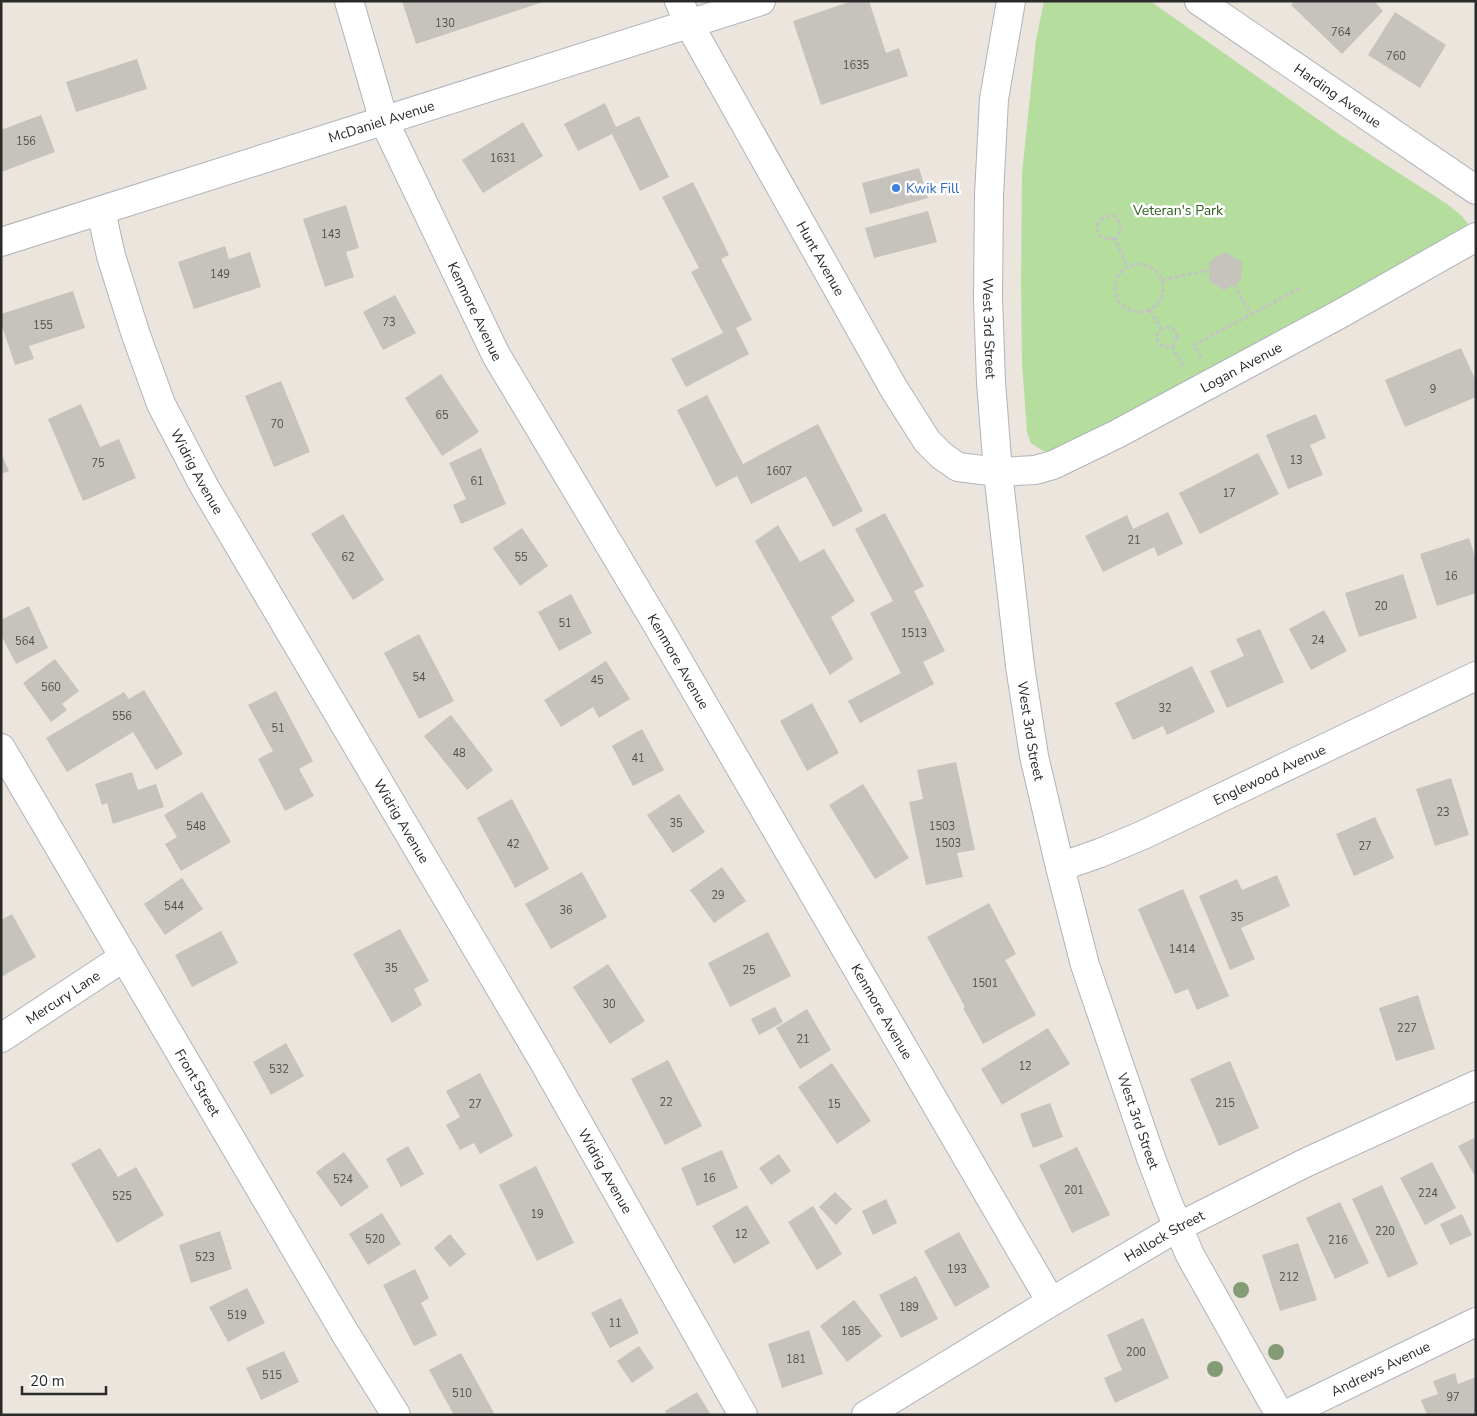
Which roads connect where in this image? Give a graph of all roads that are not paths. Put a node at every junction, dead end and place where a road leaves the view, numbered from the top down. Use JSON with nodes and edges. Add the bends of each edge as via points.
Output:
{"nodes":[{"id":1,"x":349,"y":1,"type":"edge"},
{"id":2,"x":760,"y":1,"type":"edge"},
{"id":3,"x":1011,"y":1,"type":"edge"},
{"id":4,"x":1199,"y":1,"type":"edge"},
{"id":5,"x":684,"y":13,"type":"edge"},
{"id":6,"x":384,"y":121,"type":"junction"},
{"id":7,"x":1476,"y":190,"type":"edge"},
{"id":8,"x":102,"y":211,"type":"junction"},
{"id":9,"x":1476,"y":237,"type":"edge"},
{"id":10,"x":1,"y":242,"type":"edge"},
{"id":11,"x":998,"y":472,"type":"junction"},
{"id":12,"x":1476,"y":676,"type":"edge"},
{"id":13,"x":1,"y":748,"type":"edge"},
{"id":14,"x":1060,"y":867,"type":"junction"},
{"id":15,"x":124,"y":957,"type":"junction"},
{"id":16,"x":1,"y":1038,"type":"edge"},
{"id":17,"x":1476,"y":1084,"type":"edge"},
{"id":18,"x":1178,"y":1227,"type":"junction"},
{"id":19,"x":1050,"y":1302,"type":"junction"},
{"id":20,"x":1476,"y":1322,"type":"edge"},
{"id":21,"x":396,"y":1415,"type":"edge"},
{"id":22,"x":743,"y":1415,"type":"edge"},
{"id":23,"x":866,"y":1415,"type":"edge"},
{"id":24,"x":1280,"y":1415,"type":"edge"},
{"id":25,"x":1286,"y":1415,"type":"edge"}],
"edges":[{"from":1,"to":6,"type":"street","name":"Kenmore Avenue"},
{"from":2,"to":5,"type":"street","name":"McDaniel Avenue"},
{"from":3,"to":11,"type":"street","name":"West 3rd Street","via":[[994,99],[989,195],[988,298]]},
{"from":4,"to":7,"type":"street","name":"Harding Avenue"},
{"from":5,"to":6,"type":"street","name":"McDaniel Avenue"},
{"from":5,"to":11,"type":"street","name":"Hunt Avenue","via":[[894,389],[927,441],[958,467]]},
{"from":6,"to":8,"type":"street","name":"McDaniel Avenue"},
{"from":6,"to":19,"type":"street","name":"Kenmore Avenue","via":[[496,355],[681,665]]},
{"from":8,"to":10,"type":"street","name":"McDaniel Avenue"},
{"from":8,"to":22,"type":"street","name":"Widrig Avenue","via":[[136,335],[161,404],[540,1055]]},
{"from":9,"to":11,"type":"street","name":"Logan Avenue","via":[[1117,434],[1053,465],[1035,470]]},
{"from":11,"to":14,"type":"street","name":"West 3rd Street","via":[[1020,666],[1034,756]]},
{"from":12,"to":14,"type":"street","name":"Englewood Avenue","via":[[1143,835]]},
{"from":13,"to":15,"type":"street","name":"Front Street"},
{"from":14,"to":18,"type":"street","name":"West 3rd Street","via":[[1085,964]]},
{"from":15,"to":16,"type":"street","name":"Mercury Lane"},
{"from":15,"to":21,"type":"street","name":"Front Street"},
{"from":17,"to":18,"type":"street","name":"Hallock Street"},
{"from":18,"to":19,"type":"street","name":"Hallock Street"},
{"from":18,"to":24,"type":"street","name":"West 3rd Street","via":[[1190,1255]]},
{"from":19,"to":23,"type":"street","name":"Hallock Street"},
{"from":20,"to":25,"type":"street","name":"Andrews Avenue"}]}
